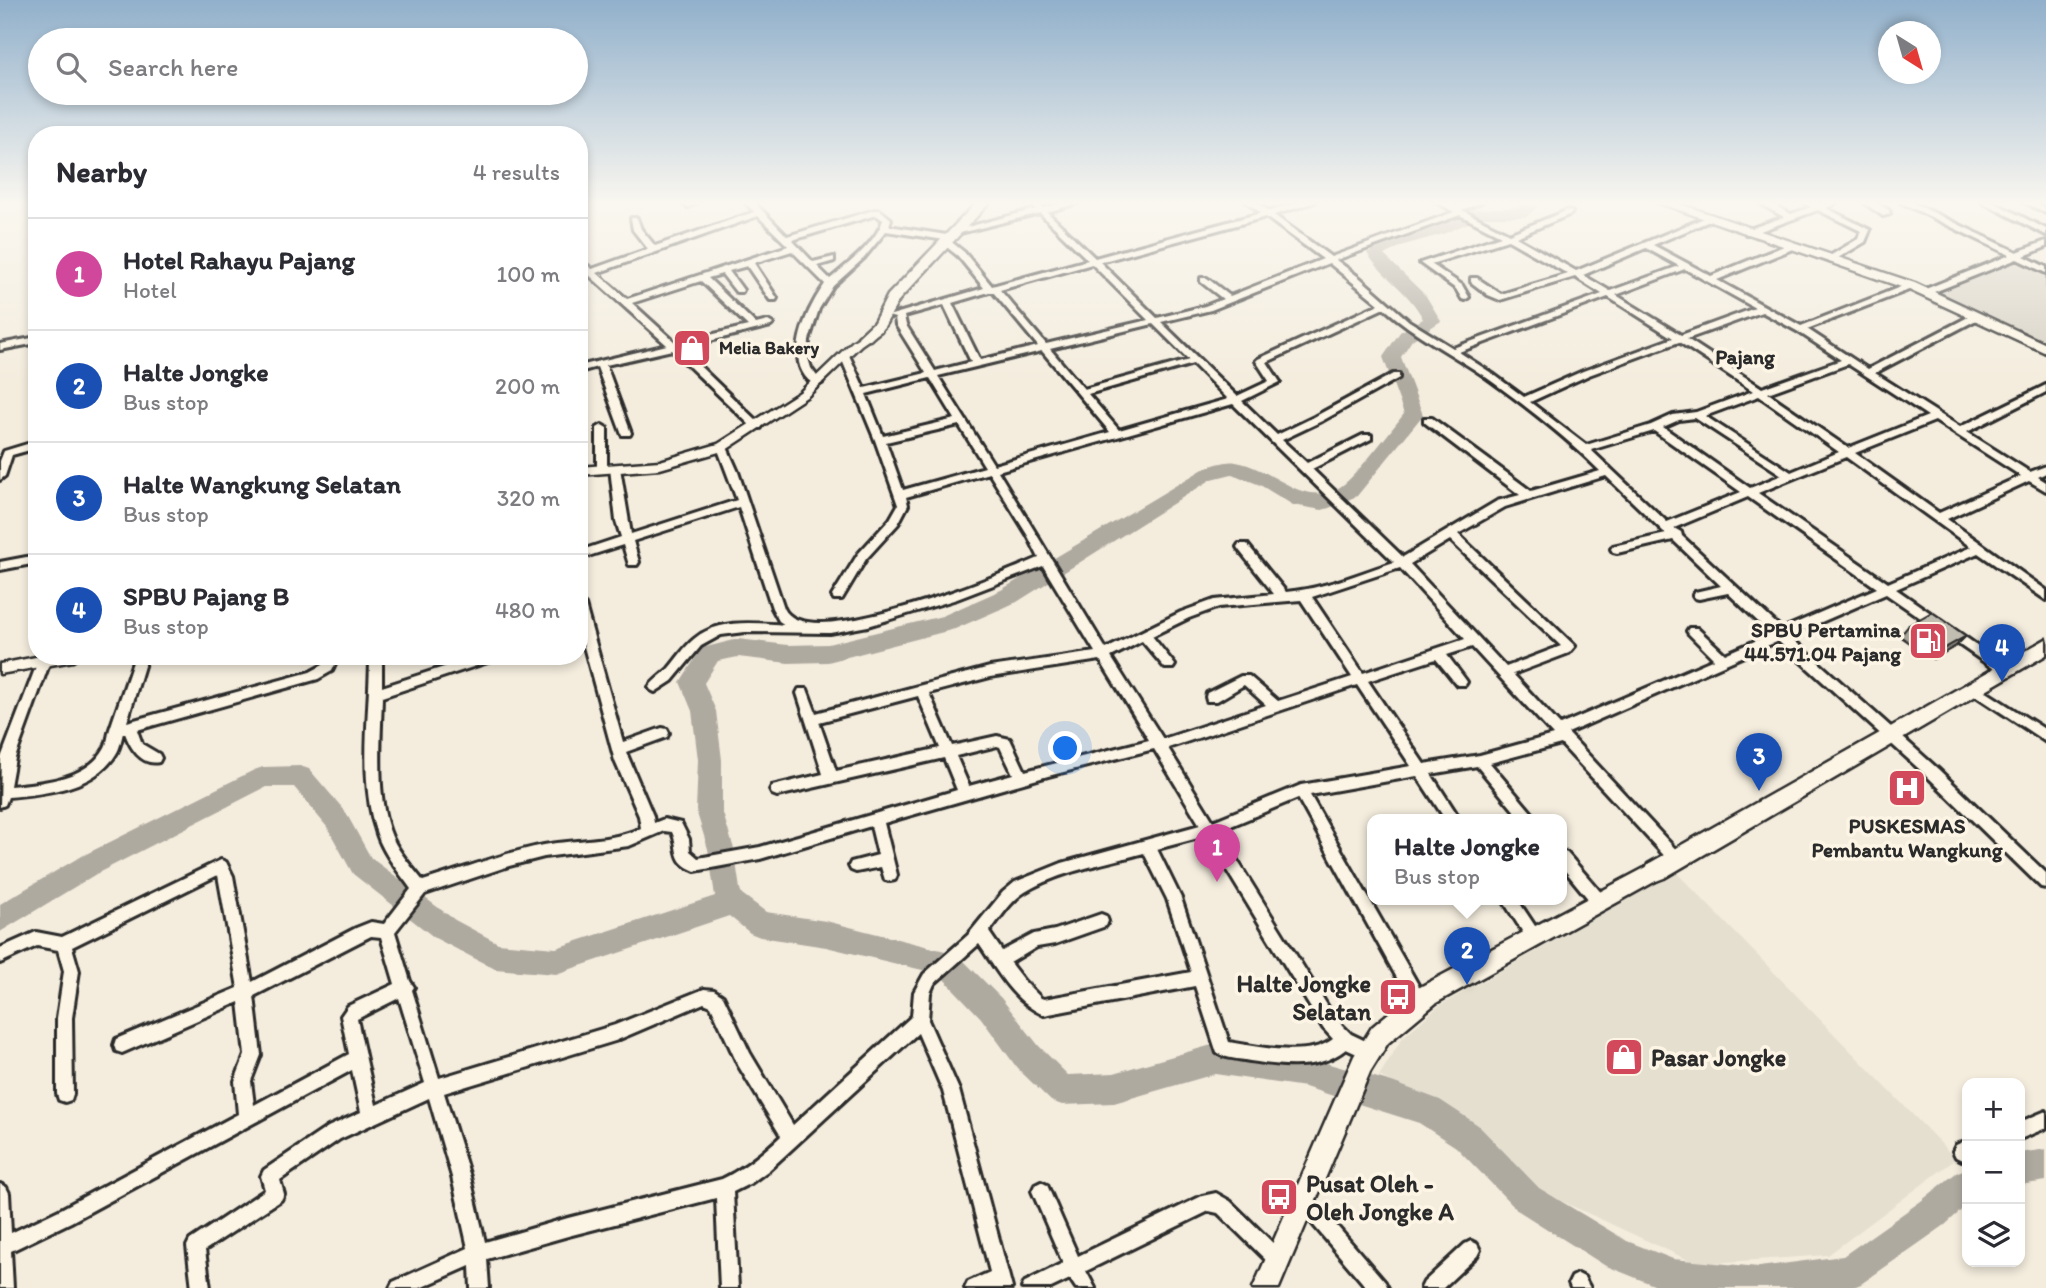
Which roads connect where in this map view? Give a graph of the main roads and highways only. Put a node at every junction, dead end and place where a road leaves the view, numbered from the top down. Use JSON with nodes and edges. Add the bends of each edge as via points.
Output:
{"nodes":[{"id":1,"x":927,"y":262,"type":"edge"},
{"id":2,"x":1840,"y":262,"type":"edge"},
{"id":3,"x":865,"y":337,"type":"road end"},
{"id":4,"x":2046,"y":349,"type":"edge"},
{"id":5,"x":2045,"y":647,"type":"edge"},
{"id":6,"x":1656,"y":871,"type":"joint"},
{"id":7,"x":1266,"y":1288,"type":"edge"}],
"edges":[{"from":1,"to":3,"type":"main road"},
{"from":2,"to":4,"type":"main road","via":[[1926,292]]},
{"from":5,"to":6,"type":"main road"},
{"from":6,"to":7,"type":"main road","via":[[1419,1002],[1380,1035],[1365,1057]]}]}
